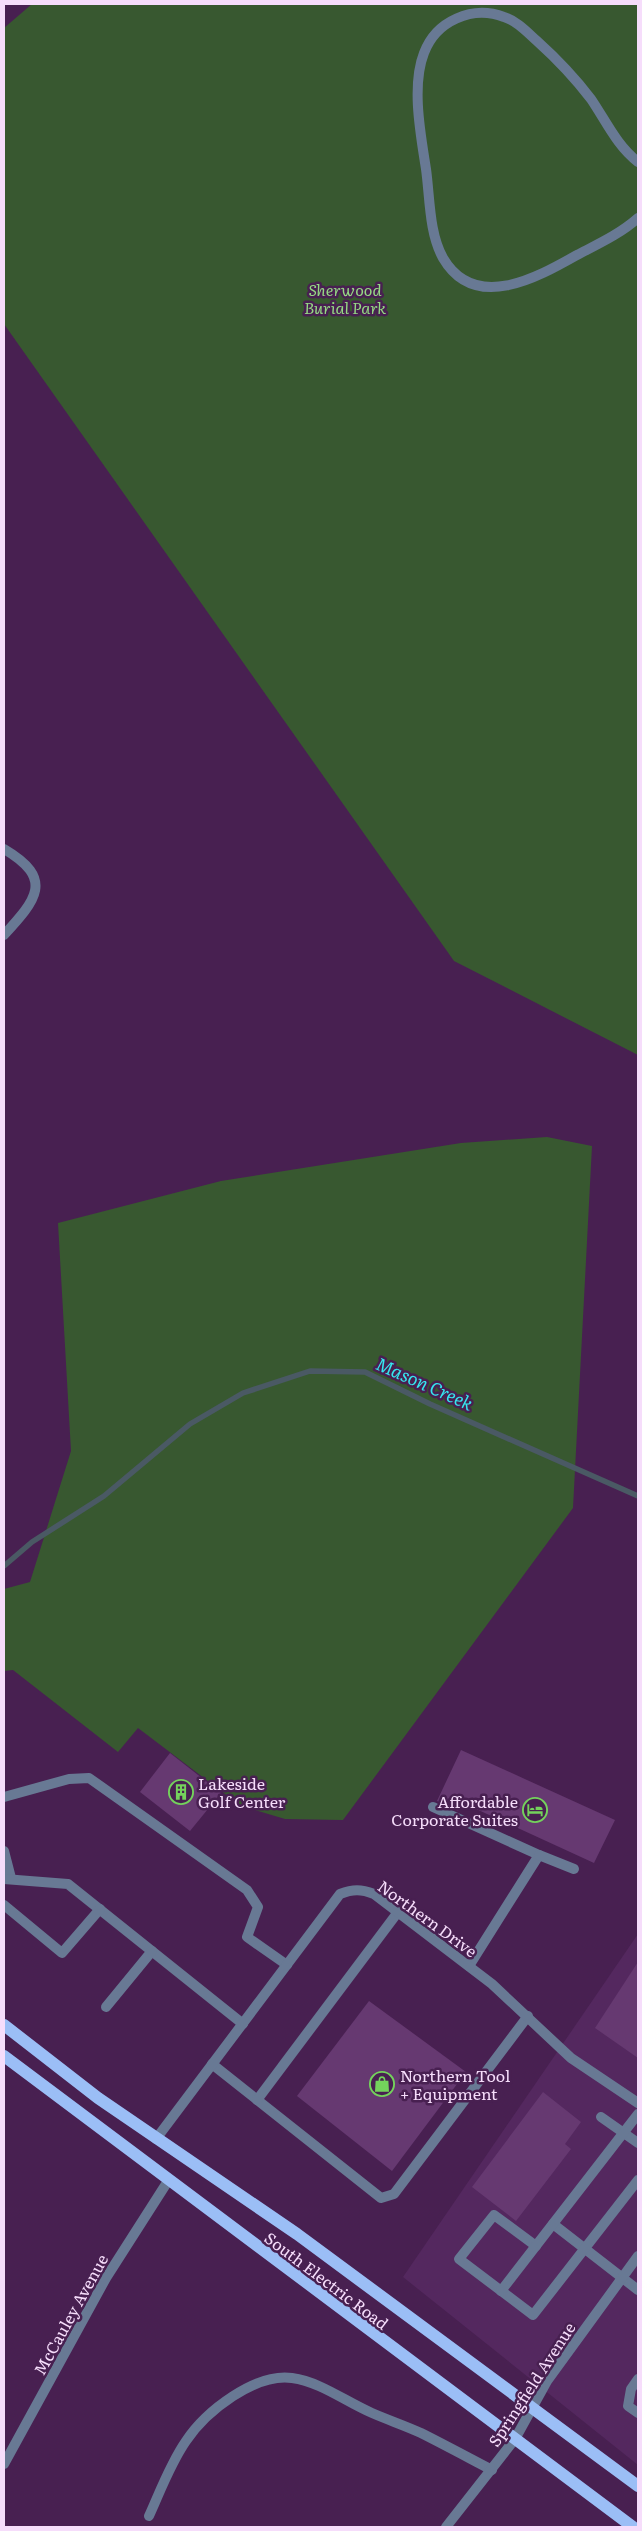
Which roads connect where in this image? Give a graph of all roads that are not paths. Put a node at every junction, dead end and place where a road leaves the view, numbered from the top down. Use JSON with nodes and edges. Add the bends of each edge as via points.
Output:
{"nodes":[{"id":1,"x":638,"y":162,"type":"edge"},
{"id":2,"x":638,"y":218,"type":"edge"},
{"id":3,"x":4,"y":849,"type":"edge"},
{"id":4,"x":4,"y":935,"type":"edge"},
{"id":5,"x":4,"y":1796,"type":"edge"},
{"id":6,"x":433,"y":1807,"type":"dead end"},
{"id":7,"x":4,"y":1851,"type":"edge"},
{"id":8,"x":539,"y":1855,"type":"junction"},
{"id":9,"x":574,"y":1869,"type":"dead end"},
{"id":10,"x":8,"y":1879,"type":"edge"},
{"id":11,"x":4,"y":1905,"type":"edge"},
{"id":12,"x":100,"y":1909,"type":"junction"},
{"id":13,"x":398,"y":1912,"type":"junction"},
{"id":14,"x":152,"y":1951,"type":"junction"},
{"id":15,"x":287,"y":1965,"type":"junction"},
{"id":16,"x":469,"y":1966,"type":"junction"},
{"id":17,"x":106,"y":2007,"type":"dead end"},
{"id":18,"x":528,"y":2016,"type":"junction"},
{"id":19,"x":243,"y":2024,"type":"junction"},
{"id":20,"x":4,"y":2025,"type":"edge"},
{"id":21,"x":4,"y":2056,"type":"edge"},
{"id":22,"x":212,"y":2064,"type":"junction"},
{"id":23,"x":257,"y":2100,"type":"junction"},
{"id":24,"x":638,"y":2103,"type":"edge"},
{"id":25,"x":638,"y":2114,"type":"edge"},
{"id":26,"x":601,"y":2117,"type":"dead end"},
{"id":27,"x":624,"y":2133,"type":"junction"},
{"id":28,"x":156,"y":2139,"type":"junction"},
{"id":29,"x":638,"y":2143,"type":"edge"},
{"id":30,"x":638,"y":2180,"type":"edge"},
{"id":31,"x":168,"y":2181,"type":"junction"},
{"id":32,"x":553,"y":2224,"type":"junction"},
{"id":33,"x":536,"y":2246,"type":"junction"},
{"id":34,"x":585,"y":2249,"type":"junction"},
{"id":35,"x":638,"y":2256,"type":"edge"},
{"id":36,"x":622,"y":2279,"type":"junction"},
{"id":37,"x":638,"y":2290,"type":"edge"},
{"id":38,"x":501,"y":2291,"type":"junction"},
{"id":39,"x":638,"y":2379,"type":"edge"},
{"id":40,"x":533,"y":2407,"type":"junction"},
{"id":41,"x":638,"y":2413,"type":"edge"},
{"id":42,"x":515,"y":2439,"type":"junction"},
{"id":43,"x":4,"y":2464,"type":"edge"},
{"id":44,"x":492,"y":2470,"type":"junction"},
{"id":45,"x":638,"y":2486,"type":"edge"},
{"id":46,"x":149,"y":2516,"type":"dead end"},
{"id":47,"x":446,"y":2527,"type":"edge"},
{"id":48,"x":633,"y":2527,"type":"edge"}],
"edges":[{"from":1,"to":2,"type":"street","via":[[625,151],[561,63],[520,26],[489,12],[472,13],[459,16],[434,35],[424,53],[420,70],[419,120],[436,238],[444,259],[455,272],[482,286],[515,285],[624,230]]},
{"from":3,"to":4,"type":"street","via":[[31,871],[35,893],[29,908]]},
{"from":5,"to":15,"type":"street","via":[[68,1780],[90,1778],[247,1890],[258,1907],[247,1937]]},
{"from":6,"to":8,"type":"street"},
{"from":7,"to":10,"type":"street"},
{"from":8,"to":9,"type":"street"},
{"from":8,"to":16,"type":"street"},
{"from":10,"to":12,"type":"street","via":[[68,1884]]},
{"from":11,"to":12,"type":"street","via":[[62,1953]]},
{"from":12,"to":14,"type":"street"},
{"from":13,"to":15,"type":"street","name":"Northern Drive","via":[[363,1890],[340,1894]]},
{"from":13,"to":16,"type":"street","name":"Northern Drive"},
{"from":13,"to":23,"type":"street"},
{"from":14,"to":17,"type":"street"},
{"from":14,"to":19,"type":"street"},
{"from":15,"to":19,"type":"street","name":"Northern Drive"},
{"from":16,"to":18,"type":"street","name":"Northern Drive"},
{"from":18,"to":23,"type":"street","via":[[394,2194],[381,2198]]},
{"from":18,"to":24,"type":"street","name":"Northern Drive","via":[[571,2058]]},
{"from":19,"to":22,"type":"street","name":"Northern Drive"},
{"from":20,"to":28,"type":"main road","name":"South Electric Road"},
{"from":21,"to":31,"type":"main road","name":"South Electric Road"},
{"from":22,"to":23,"type":"street"},
{"from":22,"to":28,"type":"street","name":"Northern Drive"},
{"from":25,"to":27,"type":"street"},
{"from":26,"to":27,"type":"street"},
{"from":27,"to":29,"type":"street"},
{"from":27,"to":32,"type":"street"},
{"from":28,"to":40,"type":"main road","name":"South Electric Road","via":[[297,2234]]},
{"from":30,"to":34,"type":"street"},
{"from":31,"to":42,"type":"main road","name":"South Electric Road"},
{"from":31,"to":43,"type":"street","name":"McCauley Avenue","via":[[106,2278]]},
{"from":32,"to":33,"type":"street"},
{"from":32,"to":34,"type":"street"},
{"from":33,"to":38,"type":"street"},
{"from":33,"to":38,"type":"street","via":[[494,2215],[459,2259]]},
{"from":34,"to":36,"type":"street"},
{"from":34,"to":38,"type":"street","via":[[533,2315]]},
{"from":35,"to":36,"type":"street","name":"Springfield Avenue"},
{"from":36,"to":37,"type":"street"},
{"from":36,"to":40,"type":"street","name":"Springfield Avenue","via":[[547,2381]]},
{"from":39,"to":41,"type":"street","via":[[631,2390],[628,2406]]},
{"from":40,"to":42,"type":"street","name":"Springfield Avenue"},
{"from":40,"to":45,"type":"main road","name":"South Electric Road"},
{"from":42,"to":44,"type":"street","name":"Springfield Avenue"},
{"from":42,"to":48,"type":"main road","name":"South Electric Road"},
{"from":44,"to":46,"type":"street","via":[[314,2384],[277,2377],[244,2388],[213,2412],[187,2440]]},
{"from":44,"to":47,"type":"street","name":"Springfield Avenue"}]}
